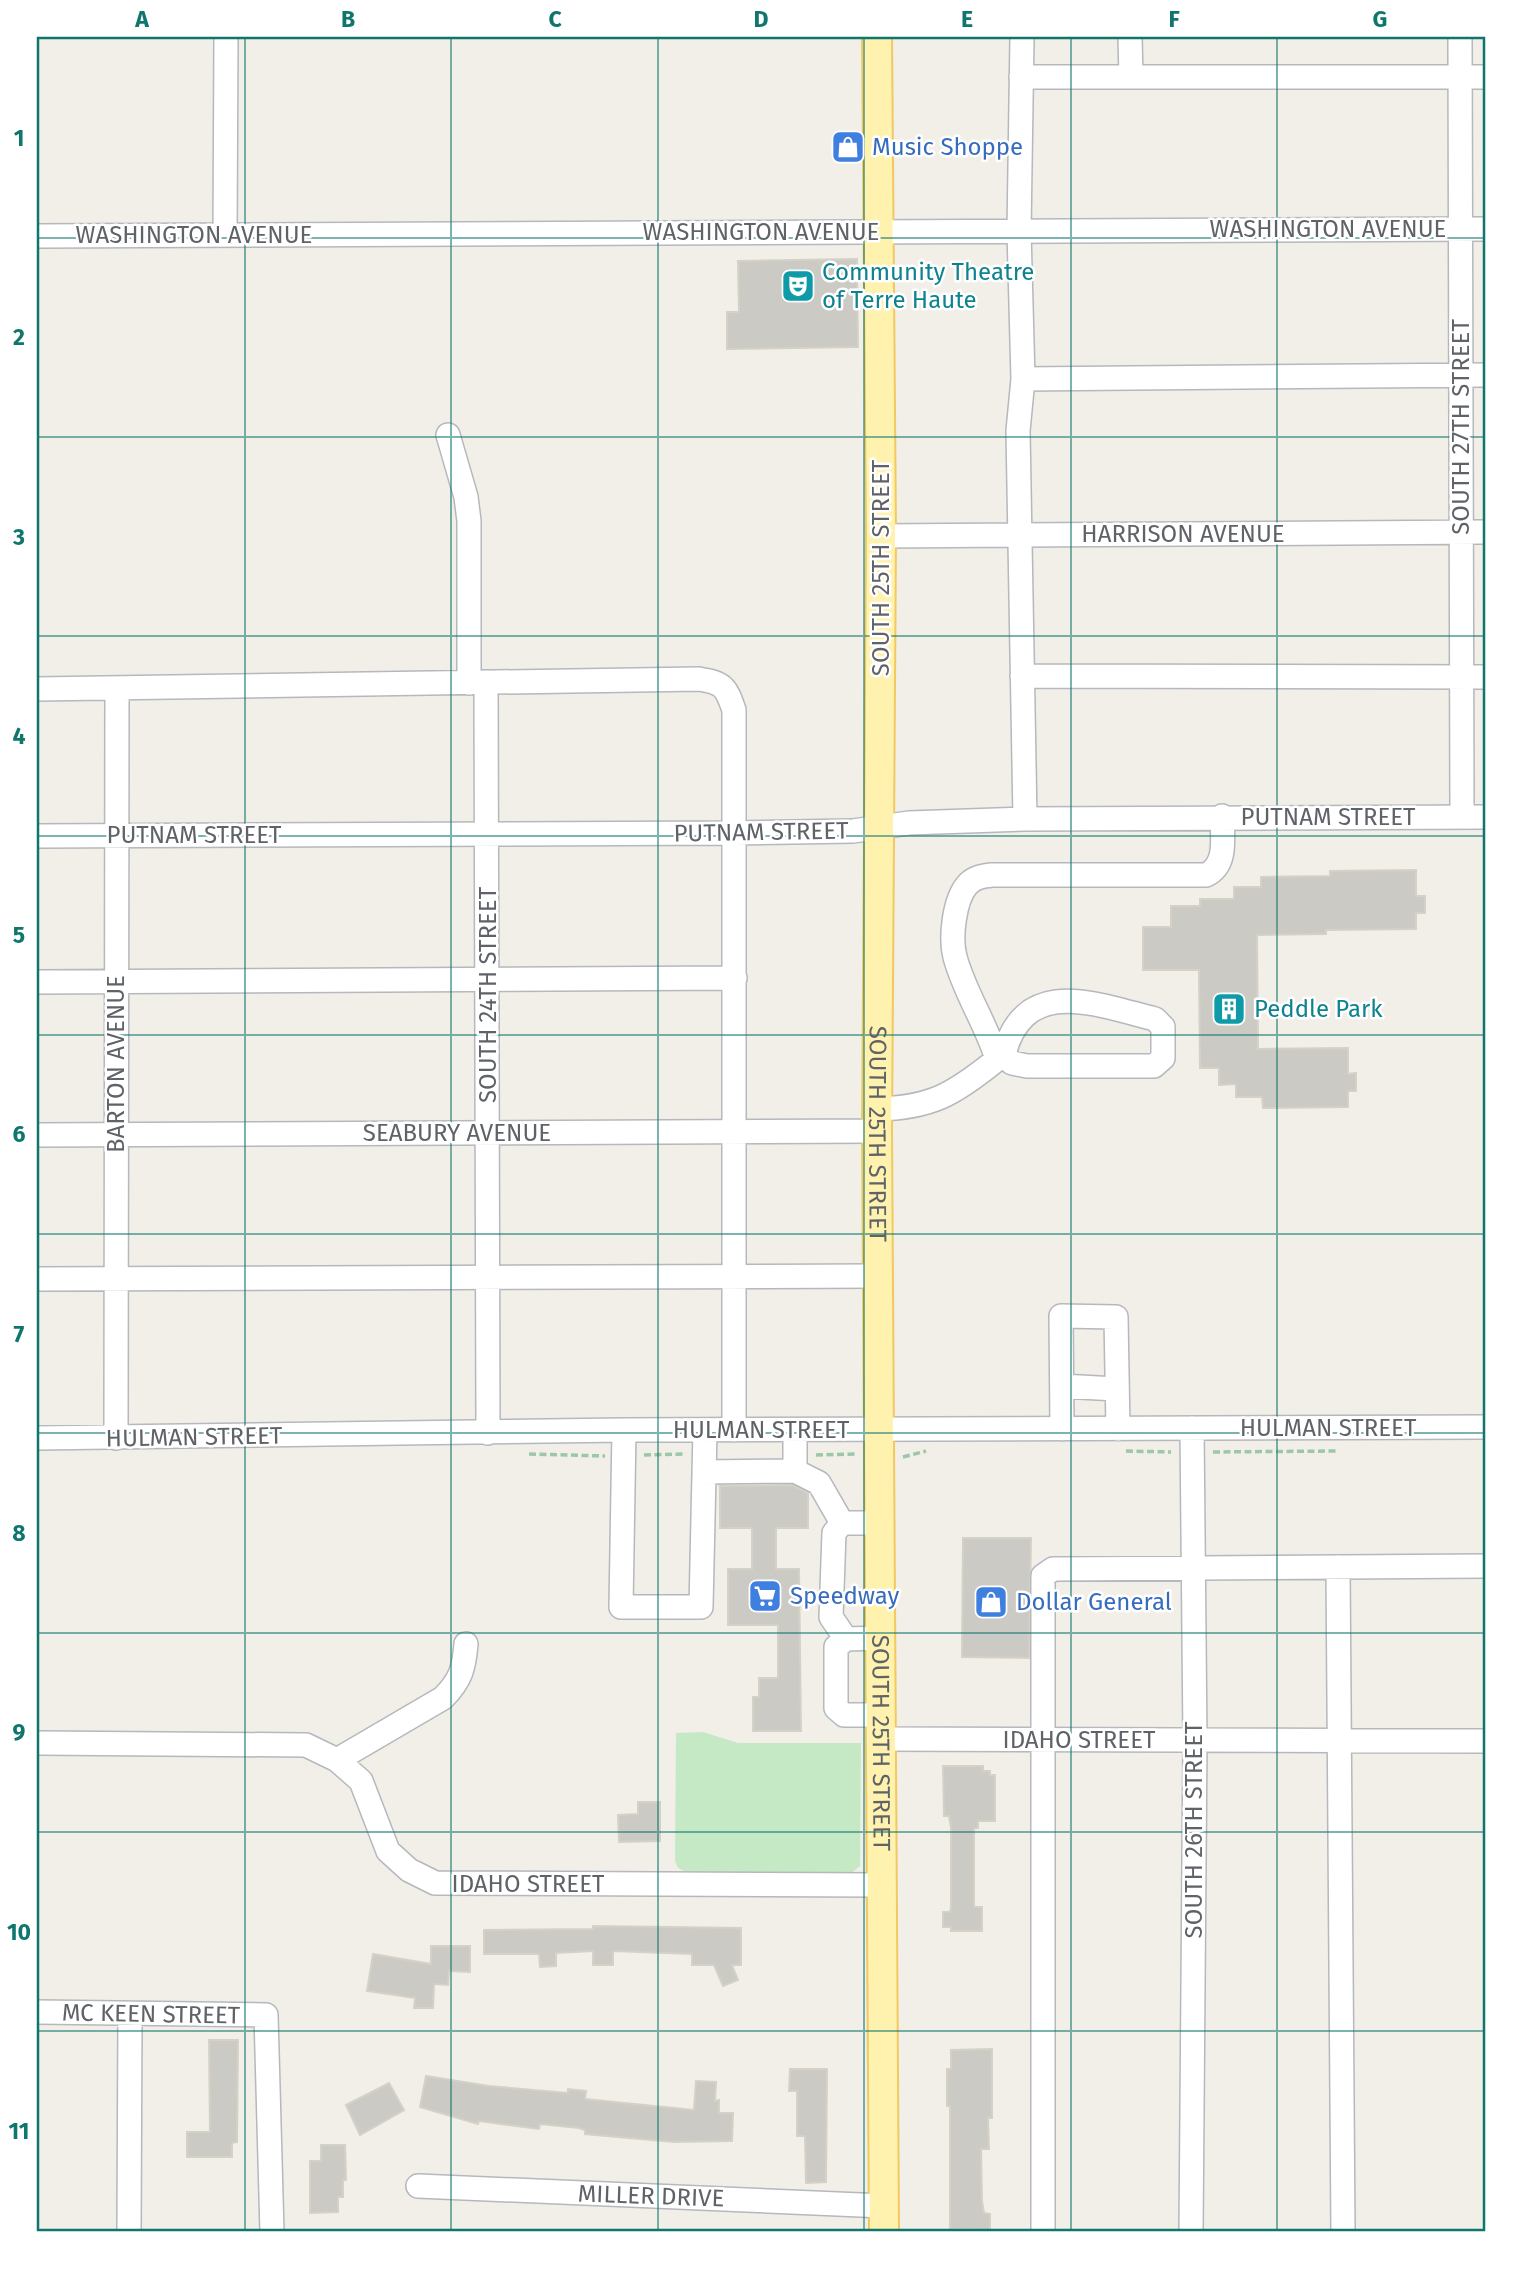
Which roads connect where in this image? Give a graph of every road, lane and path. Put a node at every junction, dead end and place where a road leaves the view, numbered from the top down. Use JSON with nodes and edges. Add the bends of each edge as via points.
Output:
{"nodes":[{"id":1,"x":226,"y":37,"type":"edge"},
{"id":2,"x":877,"y":37,"type":"edge"},
{"id":3,"x":1022,"y":37,"type":"edge"},
{"id":4,"x":1130,"y":37,"type":"edge"},
{"id":5,"x":1460,"y":37,"type":"edge"},
{"id":6,"x":1021,"y":77,"type":"junction"},
{"id":7,"x":1131,"y":77,"type":"junction"},
{"id":8,"x":1460,"y":77,"type":"junction"},
{"id":9,"x":1485,"y":77,"type":"edge"},
{"id":10,"x":1474,"y":229,"type":"edge"},
{"id":11,"x":1019,"y":230,"type":"junction"},
{"id":12,"x":881,"y":231,"type":"junction"},
{"id":13,"x":225,"y":234,"type":"junction"},
{"id":14,"x":37,"y":236,"type":"edge"},
{"id":15,"x":1461,"y":375,"type":"junction"},
{"id":16,"x":1485,"y":375,"type":"edge"},
{"id":17,"x":1023,"y":379,"type":"junction"},
{"id":18,"x":448,"y":435,"type":"dead end"},
{"id":19,"x":1460,"y":532,"type":"junction"},
{"id":20,"x":1485,"y":532,"type":"edge"},
{"id":21,"x":1019,"y":535,"type":"junction"},
{"id":22,"x":881,"y":536,"type":"junction"},
{"id":23,"x":1022,"y":676,"type":"junction"},
{"id":24,"x":1459,"y":677,"type":"junction"},
{"id":25,"x":1485,"y":677,"type":"edge"},
{"id":26,"x":478,"y":682,"type":"junction"},
{"id":27,"x":37,"y":689,"type":"edge"},
{"id":28,"x":117,"y":690,"type":"junction"},
{"id":29,"x":1222,"y":816,"type":"junction"},
{"id":30,"x":1462,"y":817,"type":"junction"},
{"id":31,"x":1485,"y":817,"type":"edge"},
{"id":32,"x":1025,"y":818,"type":"junction"},
{"id":33,"x":879,"y":829,"type":"junction"},
{"id":34,"x":734,"y":833,"type":"junction"},
{"id":35,"x":117,"y":835,"type":"junction"},
{"id":36,"x":488,"y":835,"type":"junction"},
{"id":37,"x":37,"y":836,"type":"edge"},
{"id":38,"x":735,"y":978,"type":"junction"},
{"id":39,"x":488,"y":980,"type":"junction"},
{"id":40,"x":37,"y":982,"type":"edge"},
{"id":41,"x":116,"y":983,"type":"junction"},
{"id":42,"x":1000,"y":1055,"type":"junction"},
{"id":43,"x":877,"y":1120,"type":"junction"},
{"id":44,"x":734,"y":1132,"type":"junction"},
{"id":45,"x":489,"y":1133,"type":"junction"},
{"id":46,"x":37,"y":1135,"type":"edge"},
{"id":47,"x":115,"y":1135,"type":"junction"},
{"id":48,"x":877,"y":1276,"type":"junction"},
{"id":49,"x":489,"y":1277,"type":"junction"},
{"id":50,"x":733,"y":1277,"type":"junction"},
{"id":51,"x":116,"y":1278,"type":"junction"},
{"id":52,"x":37,"y":1279,"type":"edge"},
{"id":53,"x":1062,"y":1386,"type":"junction"},
{"id":54,"x":1116,"y":1389,"type":"junction"},
{"id":55,"x":1485,"y":1427,"type":"edge"},
{"id":56,"x":1192,"y":1428,"type":"junction"},
{"id":57,"x":1062,"y":1429,"type":"junction"},
{"id":58,"x":1118,"y":1429,"type":"junction"},
{"id":59,"x":624,"y":1430,"type":"junction"},
{"id":60,"x":705,"y":1430,"type":"junction"},
{"id":61,"x":734,"y":1430,"type":"junction"},
{"id":62,"x":794,"y":1430,"type":"junction"},
{"id":63,"x":878,"y":1430,"type":"junction"},
{"id":64,"x":488,"y":1433,"type":"junction"},
{"id":65,"x":37,"y":1438,"type":"edge"},
{"id":66,"x":116,"y":1438,"type":"junction"},
{"id":67,"x":863,"y":1454,"type":"dead end"},
{"id":68,"x":640,"y":1455,"type":"dead end"},
{"id":69,"x":700,"y":1463,"type":"junction"},
{"id":70,"x":803,"y":1463,"type":"junction"},
{"id":71,"x":842,"y":1523,"type":"junction"},
{"id":72,"x":879,"y":1523,"type":"junction"},
{"id":73,"x":1485,"y":1566,"type":"edge"},
{"id":74,"x":1338,"y":1567,"type":"junction"},
{"id":75,"x":1193,"y":1570,"type":"junction"},
{"id":76,"x":881,"y":1638,"type":"junction"},
{"id":77,"x":846,"y":1639,"type":"junction"},
{"id":78,"x":466,"y":1644,"type":"dead end"},
{"id":79,"x":882,"y":1727,"type":"junction"},
{"id":80,"x":1042,"y":1740,"type":"junction"},
{"id":81,"x":1195,"y":1740,"type":"junction"},
{"id":82,"x":1340,"y":1741,"type":"junction"},
{"id":83,"x":1485,"y":1741,"type":"edge"},
{"id":84,"x":37,"y":1743,"type":"edge"},
{"id":85,"x":337,"y":1760,"type":"junction"},
{"id":86,"x":880,"y":1885,"type":"junction"},
{"id":87,"x":37,"y":2012,"type":"edge"},
{"id":88,"x":130,"y":2014,"type":"junction"},
{"id":89,"x":418,"y":2186,"type":"dead end"},
{"id":90,"x":884,"y":2219,"type":"edge"},
{"id":91,"x":129,"y":2232,"type":"edge"},
{"id":92,"x":272,"y":2232,"type":"edge"},
{"id":93,"x":1043,"y":2232,"type":"edge"},
{"id":94,"x":1191,"y":2232,"type":"edge"},
{"id":95,"x":1343,"y":2232,"type":"edge"}],
"edges":[{"from":1,"to":13,"type":"street"},
{"from":2,"to":12,"type":"main road","name":"SOUTH 25TH STREET"},
{"from":3,"to":6,"type":"street"},
{"from":4,"to":7,"type":"street"},
{"from":5,"to":8,"type":"street","name":"SOUTH 27TH STREET"},
{"from":6,"to":7,"type":"street"},
{"from":6,"to":11,"type":"street"},
{"from":7,"to":8,"type":"street"},
{"from":8,"to":9,"type":"street"},
{"from":8,"to":10,"type":"street","name":"SOUTH 27TH STREET"},
{"from":10,"to":11,"type":"street","name":"WASHINGTON AVENUE"},
{"from":10,"to":15,"type":"street","name":"SOUTH 27TH STREET"},
{"from":11,"to":12,"type":"street","name":"WASHINGTON AVENUE"},
{"from":11,"to":17,"type":"street"},
{"from":12,"to":13,"type":"street","name":"WASHINGTON AVENUE"},
{"from":12,"to":22,"type":"main road","name":"SOUTH 25TH STREET"},
{"from":13,"to":14,"type":"street","name":"WASHINGTON AVENUE"},
{"from":15,"to":16,"type":"street"},
{"from":15,"to":17,"type":"street"},
{"from":15,"to":19,"type":"street","name":"SOUTH 27TH STREET"},
{"from":17,"to":21,"type":"street","via":[[1018,431]]},
{"from":18,"to":26,"type":"street","name":"SOUTH 24TH STREET","via":[[466,497]]},
{"from":19,"to":20,"type":"street","name":"HARRISON AVENUE"},
{"from":19,"to":21,"type":"street","name":"HARRISON AVENUE"},
{"from":19,"to":24,"type":"street","name":"SOUTH 27TH STREET"},
{"from":21,"to":22,"type":"street","name":"HARRISON AVENUE"},
{"from":21,"to":23,"type":"street"},
{"from":22,"to":33,"type":"main road","name":"SOUTH 25TH STREET"},
{"from":23,"to":24,"type":"street"},
{"from":23,"to":32,"type":"street"},
{"from":24,"to":25,"type":"street"},
{"from":24,"to":30,"type":"street","name":"SOUTH 27TH STREET"},
{"from":26,"to":28,"type":"street"},
{"from":26,"to":34,"type":"street","via":[[718,682],[728,692],[734,710]]},
{"from":26,"to":36,"type":"street","name":"SOUTH 24TH STREET"},
{"from":27,"to":28,"type":"street"},
{"from":28,"to":35,"type":"street","name":"BARTON AVENUE"},
{"from":29,"to":30,"type":"street","name":"PUTNAM STREET"},
{"from":29,"to":32,"type":"street","name":"PUTNAM STREET"},
{"from":29,"to":42,"type":"street","via":[[1221,861],[1206,875],[992,875],[967,885],[959,899],[955,957]]},
{"from":30,"to":31,"type":"street","name":"PUTNAM STREET"},
{"from":32,"to":33,"type":"street","name":"PUTNAM STREET","via":[[909,823]]},
{"from":33,"to":34,"type":"street","name":"PUTNAM STREET"},
{"from":33,"to":43,"type":"main road","name":"SOUTH 25TH STREET"},
{"from":34,"to":36,"type":"street","name":"PUTNAM STREET"},
{"from":34,"to":38,"type":"street"},
{"from":35,"to":36,"type":"street","name":"PUTNAM STREET"},
{"from":35,"to":37,"type":"street","name":"PUTNAM STREET"},
{"from":35,"to":41,"type":"street","name":"BARTON AVENUE"},
{"from":36,"to":39,"type":"street","name":"SOUTH 24TH STREET"},
{"from":38,"to":39,"type":"street"},
{"from":38,"to":44,"type":"street"},
{"from":39,"to":41,"type":"street"},
{"from":39,"to":45,"type":"street","name":"SOUTH 24TH STREET"},
{"from":40,"to":41,"type":"street"},
{"from":41,"to":47,"type":"street","name":"BARTON AVENUE"},
{"from":42,"to":42,"type":"street","via":[[1019,1021],[1045,1004],[1064,1000],[1156,1019],[1163,1027],[1163,1058],[1154,1066],[1027,1066]]},
{"from":42,"to":43,"type":"street","name":"SEABURY AVENUE","via":[[958,1091]]},
{"from":43,"to":44,"type":"street","name":"SEABURY AVENUE"},
{"from":43,"to":48,"type":"main road","name":"SOUTH 25TH STREET"},
{"from":44,"to":45,"type":"street","name":"SEABURY AVENUE"},
{"from":44,"to":50,"type":"street"},
{"from":45,"to":47,"type":"street","name":"SEABURY AVENUE"},
{"from":45,"to":49,"type":"street","name":"SOUTH 24TH STREET"},
{"from":46,"to":47,"type":"street","name":"SEABURY AVENUE"},
{"from":47,"to":51,"type":"street","name":"BARTON AVENUE"},
{"from":48,"to":50,"type":"street"},
{"from":48,"to":63,"type":"main road","name":"SOUTH 25TH STREET"},
{"from":49,"to":50,"type":"street"},
{"from":49,"to":51,"type":"street"},
{"from":49,"to":64,"type":"street","name":"SOUTH 24TH STREET"},
{"from":50,"to":61,"type":"street"},
{"from":51,"to":52,"type":"street"},
{"from":51,"to":66,"type":"street","name":"BARTON AVENUE"},
{"from":53,"to":54,"type":"street"},
{"from":53,"to":54,"type":"street","via":[[1061,1317],[1116,1317]]},
{"from":53,"to":57,"type":"street"},
{"from":54,"to":58,"type":"street"},
{"from":55,"to":56,"type":"street","name":"HULMAN STREET"},
{"from":56,"to":58,"type":"street","name":"HULMAN STREET"},
{"from":56,"to":75,"type":"street","name":"SOUTH 26TH STREET"},
{"from":57,"to":58,"type":"street","name":"HULMAN STREET"},
{"from":57,"to":63,"type":"street","name":"HULMAN STREET"},
{"from":59,"to":60,"type":"street","name":"HULMAN STREET"},
{"from":59,"to":64,"type":"street","name":"HULMAN STREET"},
{"from":59,"to":69,"type":"street","via":[[621,1607],[701,1607]]},
{"from":60,"to":61,"type":"street","name":"HULMAN STREET"},
{"from":60,"to":69,"type":"street"},
{"from":61,"to":62,"type":"street","name":"HULMAN STREET"},
{"from":62,"to":63,"type":"street","name":"HULMAN STREET"},
{"from":62,"to":70,"type":"street"},
{"from":63,"to":72,"type":"main road","name":"SOUTH 25TH STREET"},
{"from":64,"to":66,"type":"street","name":"HULMAN STREET"},
{"from":65,"to":66,"type":"street","name":"HULMAN STREET"},
{"from":67,"to":70,"type":"path"},
{"from":68,"to":69,"type":"path"},
{"from":69,"to":70,"type":"street"},
{"from":70,"to":71,"type":"street"},
{"from":71,"to":72,"type":"street"},
{"from":71,"to":77,"type":"street","via":[[834,1534],[831,1616]]},
{"from":72,"to":76,"type":"main road","name":"SOUTH 25TH STREET"},
{"from":73,"to":74,"type":"street"},
{"from":74,"to":75,"type":"street"},
{"from":74,"to":82,"type":"street"},
{"from":75,"to":80,"type":"street","via":[[1053,1569],[1043,1576]]},
{"from":75,"to":81,"type":"street","name":"SOUTH 26TH STREET"},
{"from":76,"to":77,"type":"street"},
{"from":76,"to":79,"type":"main road","name":"SOUTH 25TH STREET"},
{"from":77,"to":79,"type":"street","name":"IDAHO STREET","via":[[836,1647],[836,1708]]},
{"from":78,"to":85,"type":"street","via":[[464,1670],[443,1698]]},
{"from":79,"to":80,"type":"street","name":"IDAHO STREET"},
{"from":79,"to":86,"type":"main road","name":"SOUTH 25TH STREET"},
{"from":80,"to":81,"type":"street","name":"IDAHO STREET"},
{"from":80,"to":93,"type":"street"},
{"from":81,"to":82,"type":"street","name":"IDAHO STREET"},
{"from":81,"to":94,"type":"street","name":"SOUTH 26TH STREET"},
{"from":82,"to":83,"type":"street","name":"IDAHO STREET"},
{"from":82,"to":95,"type":"street"},
{"from":84,"to":85,"type":"street","name":"IDAHO STREET","via":[[306,1745]]},
{"from":85,"to":86,"type":"street","name":"IDAHO STREET","via":[[361,1781],[387,1851],[409,1870],[435,1883]]},
{"from":86,"to":90,"type":"main road","name":"SOUTH 25TH STREET"},
{"from":87,"to":88,"type":"street","name":"MC KEEN STREET"},
{"from":88,"to":91,"type":"street"},
{"from":88,"to":92,"type":"street","name":"MC KEEN STREET","via":[[265,2015]]},
{"from":89,"to":90,"type":"street","name":"MILLER DRIVE"}]}
